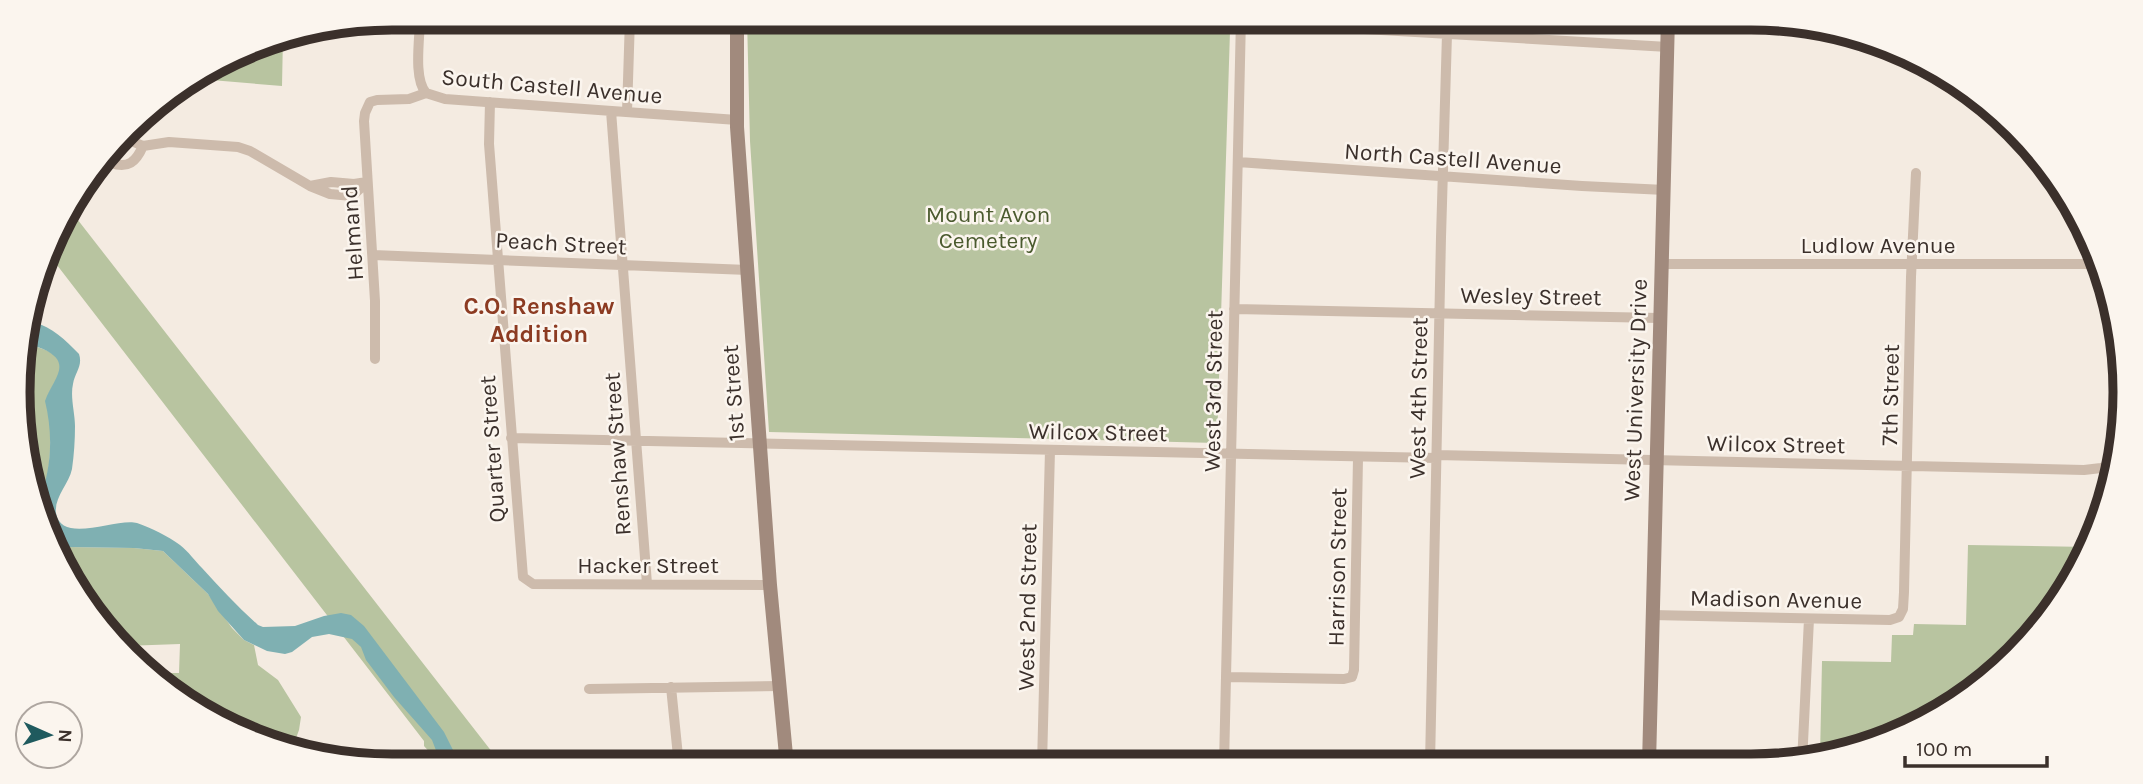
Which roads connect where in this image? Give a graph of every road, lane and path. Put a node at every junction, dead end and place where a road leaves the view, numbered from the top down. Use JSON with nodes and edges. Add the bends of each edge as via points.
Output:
{"nodes":[{"id":1,"x":420,"y":30,"type":"edge"},
{"id":2,"x":629,"y":30,"type":"edge"},
{"id":3,"x":737,"y":30,"type":"edge"},
{"id":4,"x":1241,"y":30,"type":"edge"},
{"id":5,"x":1388,"y":30,"type":"edge"},
{"id":6,"x":1668,"y":30,"type":"edge"},
{"id":7,"x":1447,"y":34,"type":"junction"},
{"id":8,"x":1668,"y":47,"type":"junction"},
{"id":9,"x":426,"y":93,"type":"junction"},
{"id":10,"x":490,"y":102,"type":"junction"},
{"id":11,"x":367,"y":106,"type":"joint"},
{"id":12,"x":611,"y":111,"type":"junction"},
{"id":13,"x":627,"y":111,"type":"junction"},
{"id":14,"x":737,"y":120,"type":"junction"},
{"id":15,"x":131,"y":141,"type":"edge"},
{"id":16,"x":143,"y":146,"type":"junction"},
{"id":17,"x":1238,"y":162,"type":"junction"},
{"id":18,"x":111,"y":163,"type":"edge"},
{"id":19,"x":1916,"y":173,"type":"dead end"},
{"id":20,"x":1443,"y":176,"type":"junction"},
{"id":21,"x":367,"y":183,"type":"junction"},
{"id":22,"x":1665,"y":190,"type":"junction"},
{"id":23,"x":373,"y":255,"type":"junction"},
{"id":24,"x":498,"y":260,"type":"junction"},
{"id":25,"x":1661,"y":264,"type":"junction"},
{"id":26,"x":1912,"y":264,"type":"junction"},
{"id":27,"x":2090,"y":264,"type":"edge"},
{"id":28,"x":622,"y":265,"type":"junction"},
{"id":29,"x":748,"y":270,"type":"junction"},
{"id":30,"x":1234,"y":309,"type":"junction"},
{"id":31,"x":1440,"y":313,"type":"junction"},
{"id":32,"x":1659,"y":318,"type":"junction"},
{"id":33,"x":374,"y":359,"type":"dead end"},
{"id":34,"x":511,"y":438,"type":"junction"},
{"id":35,"x":636,"y":441,"type":"junction"},
{"id":36,"x":760,"y":443,"type":"junction"},
{"id":37,"x":1050,"y":450,"type":"junction"},
{"id":38,"x":1231,"y":455,"type":"junction"},
{"id":39,"x":1436,"y":456,"type":"junction"},
{"id":40,"x":1358,"y":457,"type":"junction"},
{"id":41,"x":1656,"y":460,"type":"junction"},
{"id":42,"x":1907,"y":467,"type":"junction"},
{"id":43,"x":2105,"y":467,"type":"edge"},
{"id":44,"x":527,"y":581,"type":"joint"},
{"id":45,"x":647,"y":584,"type":"junction"},
{"id":46,"x":770,"y":584,"type":"junction"},
{"id":47,"x":1652,"y":615,"type":"junction"},
{"id":48,"x":1899,"y":617,"type":"joint"},
{"id":49,"x":1809,"y":619,"type":"junction"},
{"id":50,"x":1226,"y":677,"type":"junction"},
{"id":51,"x":780,"y":686,"type":"junction"},
{"id":52,"x":671,"y":687,"type":"junction"},
{"id":53,"x":589,"y":689,"type":"dead end"},
{"id":54,"x":1803,"y":750,"type":"edge"},
{"id":55,"x":677,"y":754,"type":"edge"},
{"id":56,"x":786,"y":754,"type":"edge"},
{"id":57,"x":1042,"y":754,"type":"edge"},
{"id":58,"x":1224,"y":754,"type":"edge"},
{"id":59,"x":1430,"y":754,"type":"edge"},
{"id":60,"x":1649,"y":754,"type":"edge"}],
"edges":[{"from":1,"to":9,"type":"street","via":[[419,77]]},
{"from":2,"to":13,"type":"street"},
{"from":3,"to":14,"type":"street","name":"1st Street"},
{"from":4,"to":17,"type":"street","name":"West 3rd Street"},
{"from":5,"to":7,"type":"street"},
{"from":6,"to":8,"type":"street","name":"West University Drive"},
{"from":7,"to":8,"type":"street"},
{"from":7,"to":20,"type":"street","name":"West 4th Street"},
{"from":8,"to":22,"type":"street","name":"West University Drive"},
{"from":9,"to":10,"type":"street","name":"South Castell Avenue"},
{"from":9,"to":11,"type":"street","name":"South Castell Avenue","via":[[409,99],[377,100]]},
{"from":10,"to":12,"type":"street","name":"South Castell Avenue"},
{"from":10,"to":24,"type":"street","name":"Quarter Street"},
{"from":11,"to":21,"type":"street","name":"Helmand"},
{"from":12,"to":13,"type":"street","name":"South Castell Avenue"},
{"from":12,"to":28,"type":"street","name":"Renshaw Street"},
{"from":13,"to":14,"type":"street","name":"South Castell Avenue"},
{"from":14,"to":29,"type":"street","name":"1st Street"},
{"from":15,"to":16,"type":"street"},
{"from":16,"to":18,"type":"street","via":[[131,164]]},
{"from":16,"to":21,"type":"street","via":[[169,142],[237,147],[310,186]]},
{"from":17,"to":20,"type":"street","name":"North Castell Avenue"},
{"from":17,"to":30,"type":"street","name":"West 3rd Street"},
{"from":19,"to":26,"type":"street","name":"7th Street"},
{"from":20,"to":22,"type":"street","name":"North Castell Avenue"},
{"from":20,"to":31,"type":"street","name":"West 4th Street"},
{"from":21,"to":23,"type":"street","name":"Helmand"},
{"from":22,"to":25,"type":"street","name":"West University Drive"},
{"from":23,"to":24,"type":"street","name":"Peach Street"},
{"from":23,"to":33,"type":"street","name":"Helmand"},
{"from":24,"to":28,"type":"street","name":"Peach Street"},
{"from":24,"to":34,"type":"street","name":"Quarter Street"},
{"from":25,"to":26,"type":"street","name":"Ludlow Avenue"},
{"from":25,"to":32,"type":"street","name":"West University Drive"},
{"from":26,"to":27,"type":"street","name":"Ludlow Avenue"},
{"from":26,"to":42,"type":"street","name":"7th Street"},
{"from":28,"to":29,"type":"street","name":"Peach Street"},
{"from":28,"to":35,"type":"street","name":"Renshaw Street"},
{"from":29,"to":36,"type":"street","name":"1st Street"},
{"from":30,"to":31,"type":"street","name":"Wesley Street"},
{"from":30,"to":38,"type":"street","name":"West 3rd Street"},
{"from":31,"to":32,"type":"street","name":"Wesley Street"},
{"from":31,"to":39,"type":"street","name":"West 4th Street"},
{"from":32,"to":41,"type":"street","name":"West University Drive"},
{"from":34,"to":35,"type":"street","name":"Wilcox Street"},
{"from":34,"to":44,"type":"street","name":"Quarter Street","via":[[521,570]]},
{"from":35,"to":36,"type":"street","name":"Wilcox Street"},
{"from":35,"to":45,"type":"street","name":"Renshaw Street"},
{"from":36,"to":37,"type":"street","name":"Wilcox Street"},
{"from":36,"to":46,"type":"street","name":"1st Street"},
{"from":37,"to":38,"type":"street","name":"Wilcox Street"},
{"from":37,"to":57,"type":"street","name":"West 2nd Street"},
{"from":38,"to":40,"type":"street","name":"Wilcox Street"},
{"from":38,"to":50,"type":"street","name":"West 3rd Street"},
{"from":39,"to":40,"type":"street","name":"Wilcox Street"},
{"from":39,"to":41,"type":"street","name":"Wilcox Street"},
{"from":39,"to":59,"type":"street","name":"West 4th Street"},
{"from":40,"to":50,"type":"street","name":"Harrison Street","via":[[1352,677]]},
{"from":41,"to":42,"type":"street","name":"Wilcox Street"},
{"from":41,"to":47,"type":"street","name":"West University Drive"},
{"from":42,"to":43,"type":"street","name":"Wilcox Street"},
{"from":42,"to":48,"type":"street","name":"7th Street","via":[[1904,592]]},
{"from":44,"to":45,"type":"street","name":"Hacker Street"},
{"from":45,"to":46,"type":"street","name":"Hacker Street"},
{"from":46,"to":51,"type":"street","name":"1st Street"},
{"from":47,"to":49,"type":"street","name":"Madison Avenue"},
{"from":47,"to":60,"type":"street","name":"West University Drive"},
{"from":48,"to":49,"type":"street","name":"Madison Avenue"},
{"from":49,"to":54,"type":"street"},
{"from":50,"to":58,"type":"street","name":"West 3rd Street"},
{"from":51,"to":52,"type":"street"},
{"from":51,"to":56,"type":"street","name":"1st Street"},
{"from":52,"to":53,"type":"street"},
{"from":52,"to":55,"type":"street"}]}
